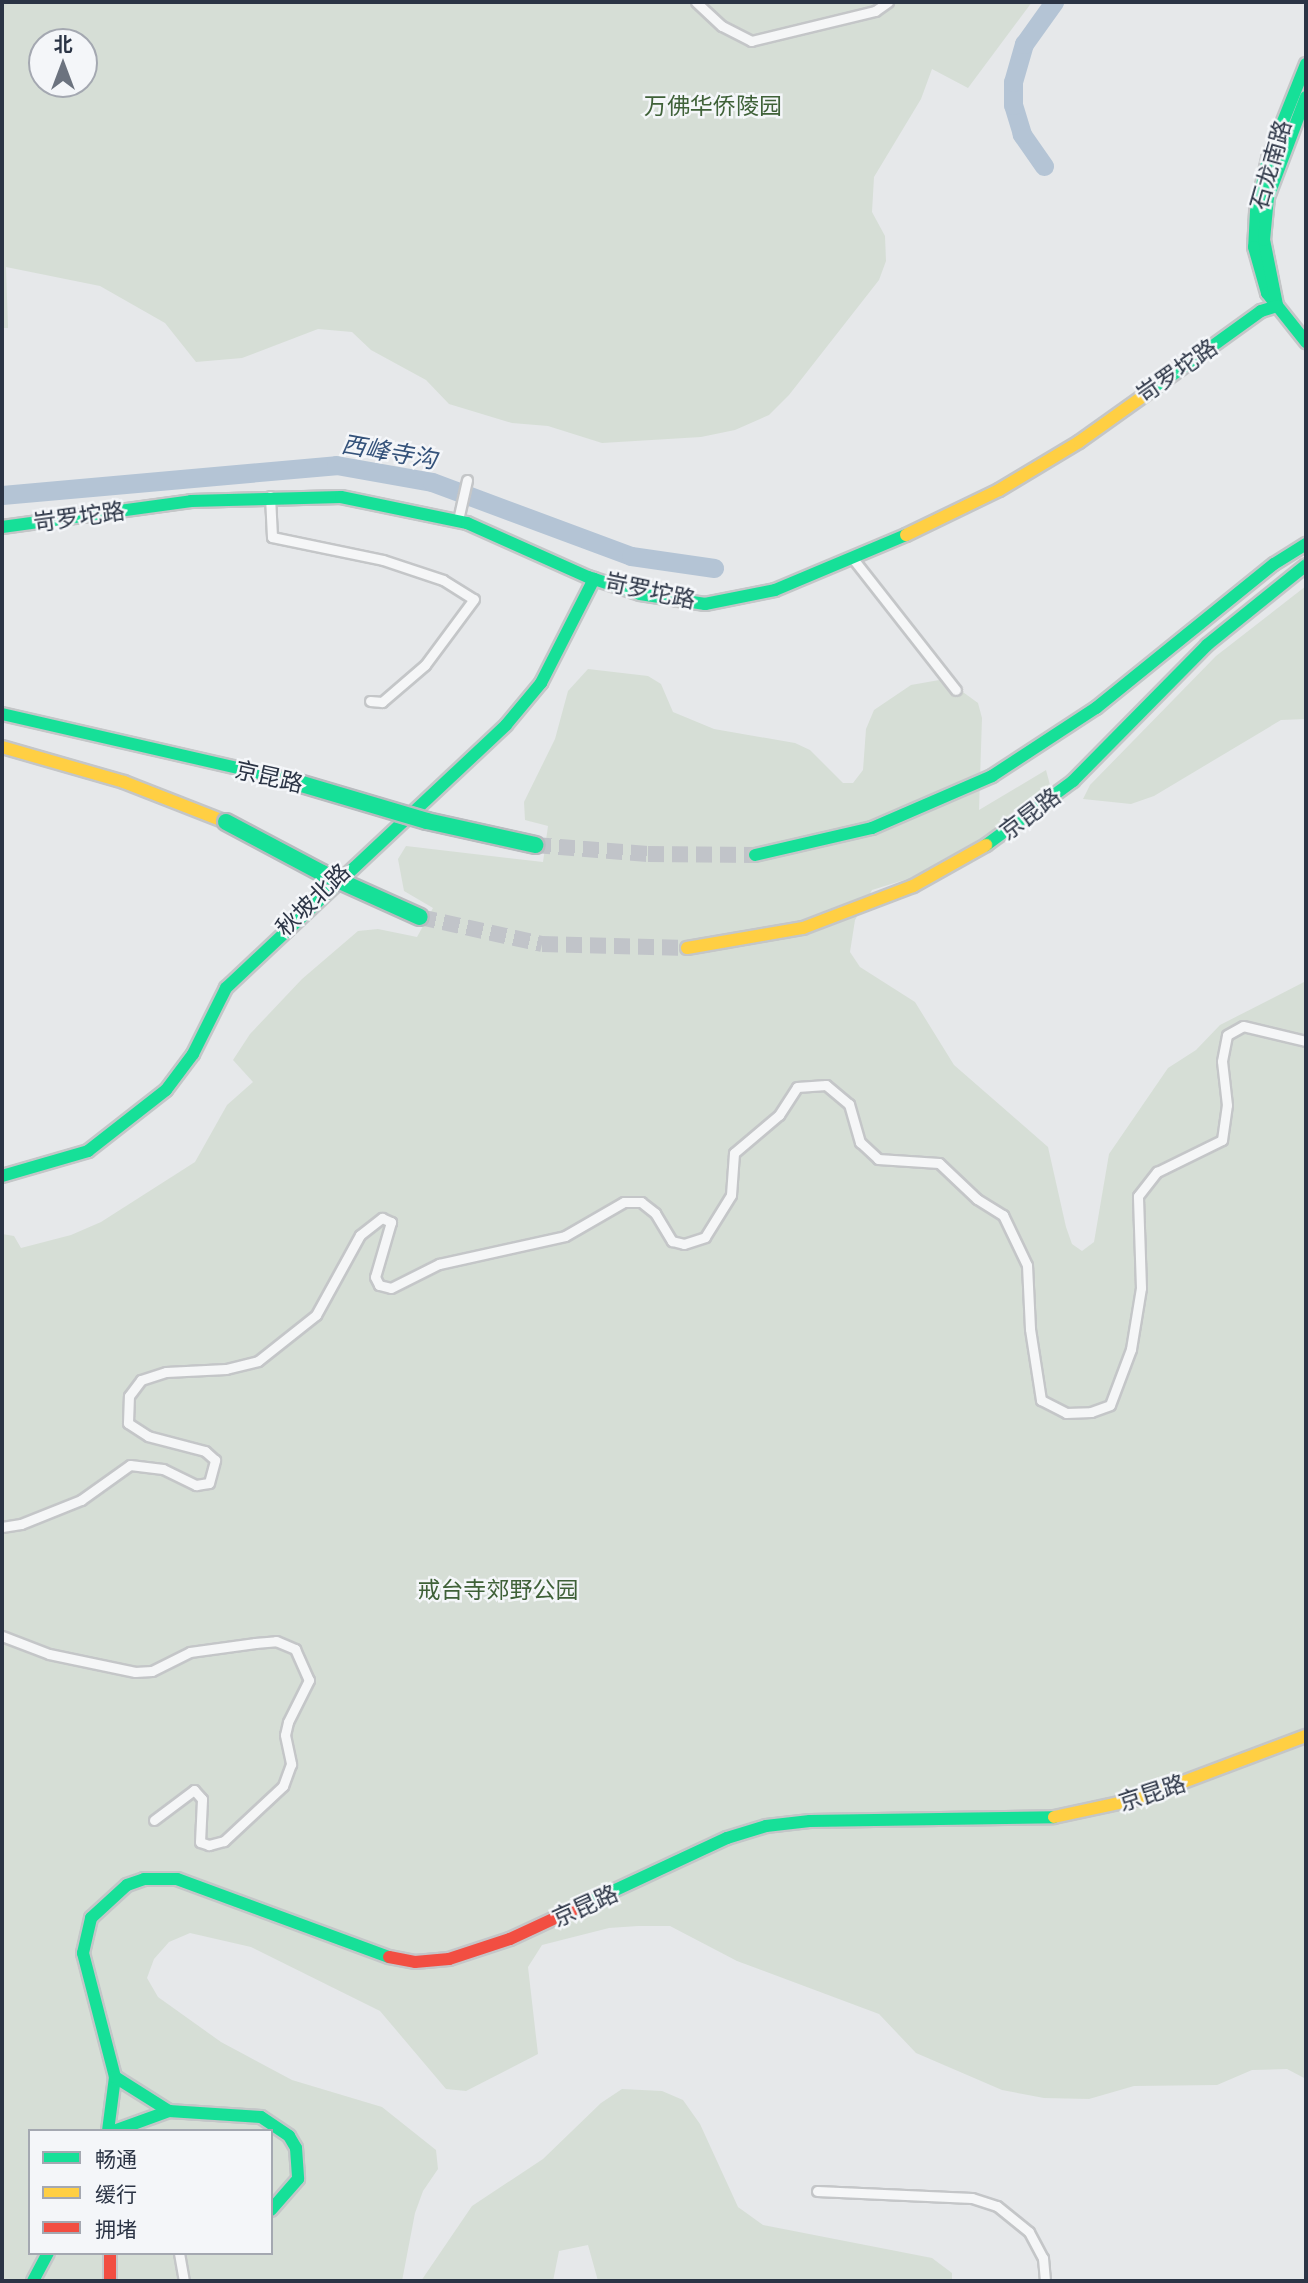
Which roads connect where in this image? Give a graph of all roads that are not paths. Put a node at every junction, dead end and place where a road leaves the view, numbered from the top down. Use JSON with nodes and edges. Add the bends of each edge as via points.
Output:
{"nodes":[{"id":1,"x":696,"y":2,"type":"edge"},
{"id":2,"x":888,"y":2,"type":"edge"},
{"id":3,"x":1306,"y":64,"type":"edge"},
{"id":4,"x":1300,"y":108,"type":"edge"},
{"id":5,"x":1277,"y":306,"type":"junction"},
{"id":6,"x":1306,"y":342,"type":"edge"},
{"id":7,"x":466,"y":483,"type":"dead end"},
{"id":8,"x":270,"y":496,"type":"junction"},
{"id":9,"x":458,"y":520,"type":"junction"},
{"id":10,"x":2,"y":527,"type":"edge"},
{"id":11,"x":1306,"y":544,"type":"edge"},
{"id":12,"x":854,"y":560,"type":"junction"},
{"id":13,"x":1306,"y":565,"type":"edge"},
{"id":14,"x":594,"y":579,"type":"junction"},
{"id":15,"x":956,"y":690,"type":"dead end"},
{"id":16,"x":370,"y":701,"type":"dead end"},
{"id":17,"x":2,"y":714,"type":"edge"},
{"id":18,"x":2,"y":747,"type":"edge"},
{"id":19,"x":535,"y":845,"type":"tunnel mouth"},
{"id":20,"x":755,"y":855,"type":"tunnel mouth"},
{"id":21,"x":420,"y":917,"type":"tunnel mouth"},
{"id":22,"x":687,"y":948,"type":"tunnel mouth"},
{"id":23,"x":1306,"y":1041,"type":"edge"},
{"id":24,"x":2,"y":1176,"type":"edge"},
{"id":25,"x":2,"y":1527,"type":"edge"},
{"id":26,"x":2,"y":1636,"type":"edge"},
{"id":27,"x":1306,"y":1736,"type":"edge"},
{"id":28,"x":155,"y":1819,"type":"dead end"},
{"id":29,"x":116,"y":2077,"type":"junction"},
{"id":30,"x":169,"y":2111,"type":"junction"},
{"id":31,"x":108,"y":2129,"type":"edge"},
{"id":32,"x":120,"y":2129,"type":"edge"},
{"id":33,"x":817,"y":2191,"type":"dead end"},
{"id":34,"x":273,"y":2208,"type":"edge"},
{"id":35,"x":47,"y":2255,"type":"edge"},
{"id":36,"x":110,"y":2255,"type":"edge"},
{"id":37,"x":179,"y":2255,"type":"edge"},
{"id":38,"x":33,"y":2281,"type":"edge"},
{"id":39,"x":110,"y":2281,"type":"edge"},
{"id":40,"x":184,"y":2281,"type":"edge"},
{"id":41,"x":1045,"y":2281,"type":"edge"}],
"edges":[{"from":1,"to":2,"type":"street","via":[[722,26],[751,41],[875,11]]},
{"from":3,"to":4,"type":"main road","name":"石龙南路"},
{"from":4,"to":5,"type":"main road","name":"石龙南路","via":[[1265,169],[1254,230],[1256,264]]},
{"from":5,"to":6,"type":"main road","name":"石龙南路"},
{"from":5,"to":12,"type":"main road","name":"岢罗坨路","via":[[1261,311],[1039,467]]},
{"from":7,"to":9,"type":"street"},
{"from":8,"to":9,"type":"main road","name":"岢罗坨路","via":[[341,497]]},
{"from":8,"to":10,"type":"main road","name":"岢罗坨路","via":[[191,501]]},
{"from":8,"to":16,"type":"street","via":[[272,537],[383,560],[443,580],[474,599],[425,665],[382,702]]},
{"from":9,"to":14,"type":"main road","name":"岢罗坨路"},
{"from":11,"to":20,"type":"main road","via":[[1274,564],[1096,708],[1022,758],[910,814]]},
{"from":12,"to":14,"type":"main road","name":"岢罗坨路","via":[[775,590],[705,604],[640,594]]},
{"from":12,"to":15,"type":"street"},
{"from":13,"to":22,"type":"main road","name":"京昆路","via":[[1207,645],[1073,781],[993,841],[913,886],[803,928]]},
{"from":14,"to":24,"type":"main road","name":"秋坡北路","via":[[541,683],[506,725],[226,988],[193,1054],[166,1090],[88,1151]]},
{"from":17,"to":19,"type":"main road","name":"京昆路","bridge":true,"via":[[285,779],[427,821]]},
{"from":18,"to":21,"type":"main road","bridge":true,"via":[[124,782],[226,822],[322,873]]},
{"from":23,"to":25,"type":"street","via":[[1243,1026],[1227,1035],[1222,1061],[1227,1105],[1222,1140],[1157,1172],[1138,1196],[1141,1288],[1131,1349],[1110,1405],[1066,1413],[1041,1400],[1030,1329],[1027,1265],[1003,1215],[977,1199],[939,1163],[878,1159],[860,1142],[849,1104],[826,1085],[797,1087],[779,1115],[734,1153],[731,1195],[705,1237],[684,1244],[672,1241],[655,1213],[641,1202],[624,1202],[565,1236],[439,1264],[391,1288],[379,1285],[375,1277],[391,1222],[382,1218],[360,1235],[316,1315],[258,1361],[226,1369],[166,1372],[141,1380],[129,1396],[128,1423],[148,1436],[205,1451],[215,1460],[209,1483],[196,1485],[163,1469],[131,1465],[81,1500]]},
{"from":26,"to":28,"type":"street","via":[[48,1654],[135,1672],[152,1671],[190,1652],[229,1646],[276,1641],[295,1649],[309,1680],[288,1722],[285,1735],[291,1764],[283,1786],[224,1841],[209,1845],[200,1842],[202,1799],[194,1790]]},
{"from":27,"to":29,"type":"main road","name":"京昆路","via":[[1139,1799],[1057,1817],[810,1821],[766,1826],[715,1844],[510,1939],[441,1960],[415,1962],[373,1954],[195,1885],[165,1877],[144,1879],[113,1894],[85,1933],[85,1971]]},
{"from":29,"to":30,"type":"main road"},
{"from":29,"to":31,"type":"main road","name":"京昆路"},
{"from":30,"to":32,"type":"main road"},
{"from":30,"to":34,"type":"main road","via":[[261,2117],[289,2136],[296,2148],[298,2179]]},
{"from":33,"to":41,"type":"street","via":[[972,2198],[997,2206],[1029,2232],[1043,2258]]},
{"from":35,"to":38,"type":"main road"},
{"from":36,"to":39,"type":"main road"},
{"from":37,"to":40,"type":"street"}]}
